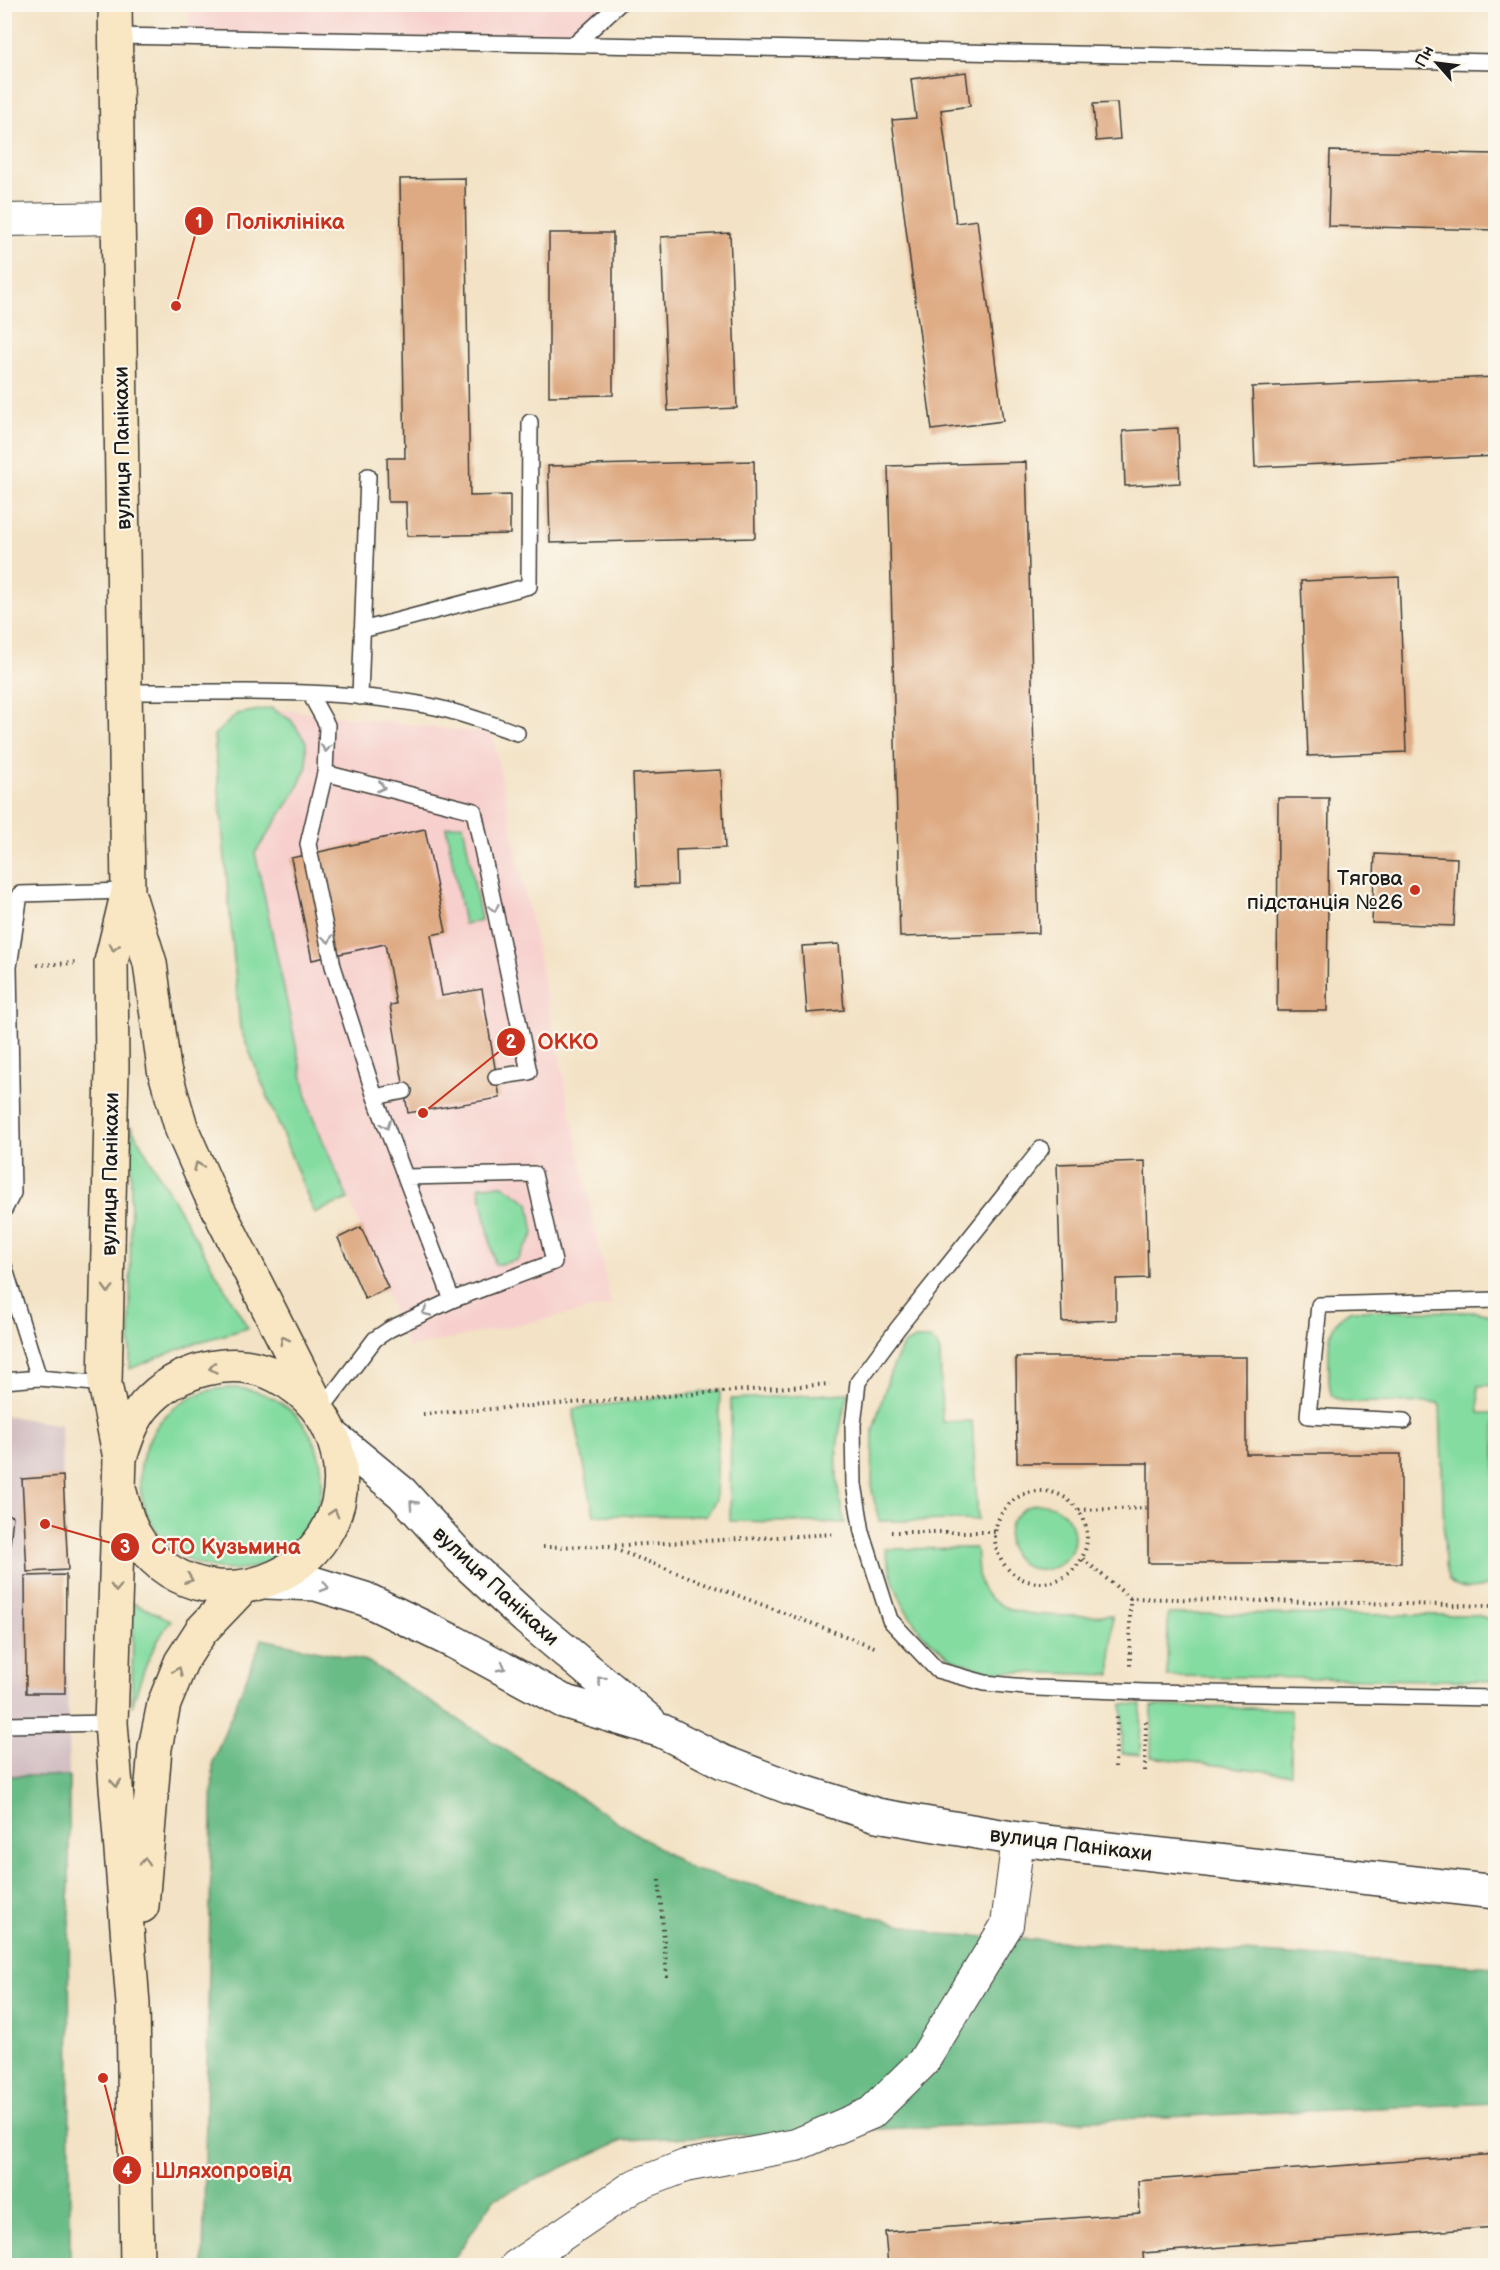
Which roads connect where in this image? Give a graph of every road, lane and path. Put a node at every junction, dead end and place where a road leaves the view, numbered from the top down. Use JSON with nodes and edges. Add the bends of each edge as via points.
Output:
{"nodes":[{"id":1,"x":619,"y":4,"type":"edge"},
{"id":2,"x":115,"y":20,"type":"edge"},
{"id":3,"x":575,"y":44,"type":"junction"},
{"id":4,"x":1496,"y":62,"type":"edge"},
{"id":5,"x":118,"y":218,"type":"junction"},
{"id":6,"x":4,"y":220,"type":"edge"},
{"id":7,"x":530,"y":422,"type":"dead end"},
{"id":8,"x":368,"y":476,"type":"dead end"},
{"id":9,"x":362,"y":630,"type":"junction"},
{"id":10,"x":126,"y":692,"type":"junction"},
{"id":11,"x":310,"y":694,"type":"junction"},
{"id":12,"x":360,"y":697,"type":"junction"},
{"id":13,"x":517,"y":733,"type":"dead end"},
{"id":14,"x":325,"y":773,"type":"junction"},
{"id":15,"x":128,"y":891,"type":"junction"},
{"id":16,"x":84,"y":962,"type":"dead end"},
{"id":17,"x":9,"y":967,"type":"junction"},
{"id":18,"x":496,"y":1077,"type":"dead end"},
{"id":19,"x":404,"y":1092,"type":"dead end"},
{"id":20,"x":375,"y":1097,"type":"junction"},
{"id":21,"x":1041,"y":1149,"type":"dead end"},
{"id":22,"x":406,"y":1177,"type":"junction"},
{"id":23,"x":4,"y":1210,"type":"edge"},
{"id":24,"x":4,"y":1266,"type":"edge"},
{"id":25,"x":452,"y":1300,"type":"junction"},
{"id":26,"x":1496,"y":1300,"type":"edge"},
{"id":27,"x":39,"y":1378,"type":"junction"},
{"id":28,"x":4,"y":1380,"type":"edge"},
{"id":29,"x":858,"y":1382,"type":"junction"},
{"id":30,"x":105,"y":1384,"type":"junction"},
{"id":31,"x":423,"y":1414,"type":"dead end"},
{"id":32,"x":1404,"y":1421,"type":"dead end"},
{"id":33,"x":327,"y":1424,"type":"junction"},
{"id":34,"x":120,"y":1473,"type":"junction"},
{"id":35,"x":1148,"y":1508,"type":"dead end"},
{"id":36,"x":1079,"y":1509,"type":"junction"},
{"id":37,"x":862,"y":1532,"type":"junction"},
{"id":38,"x":995,"y":1532,"type":"junction"},
{"id":39,"x":543,"y":1546,"type":"dead end"},
{"id":40,"x":607,"y":1546,"type":"junction"},
{"id":41,"x":1083,"y":1559,"type":"junction"},
{"id":42,"x":254,"y":1585,"type":"junction"},
{"id":43,"x":1130,"y":1598,"type":"junction"},
{"id":44,"x":1496,"y":1606,"type":"edge"},
{"id":45,"x":882,"y":1650,"type":"dead end"},
{"id":46,"x":1124,"y":1691,"type":"junction"},
{"id":47,"x":1146,"y":1692,"type":"junction"},
{"id":48,"x":1496,"y":1698,"type":"edge"},
{"id":49,"x":111,"y":1723,"type":"junction"},
{"id":50,"x":4,"y":1725,"type":"edge"},
{"id":51,"x":662,"y":1731,"type":"junction"},
{"id":52,"x":1115,"y":1767,"type":"dead end"},
{"id":53,"x":1145,"y":1771,"type":"dead end"},
{"id":54,"x":1018,"y":1839,"type":"junction"},
{"id":55,"x":659,"y":1880,"type":"dead end"},
{"id":56,"x":1496,"y":1892,"type":"edge"},
{"id":57,"x":667,"y":1977,"type":"dead end"},
{"id":58,"x":133,"y":2004,"type":"junction"},
{"id":59,"x":137,"y":2265,"type":"edge"},
{"id":60,"x":516,"y":2265,"type":"edge"}],
"edges":[{"from":1,"to":3,"type":"lane"},
{"from":2,"to":3,"type":"lane"},
{"from":2,"to":5,"type":"main road","name":"вулиця Панікахи"},
{"from":3,"to":4,"type":"lane"},
{"from":5,"to":6,"type":"street"},
{"from":5,"to":10,"type":"main road","name":"вулиця Панікахи"},
{"from":7,"to":9,"type":"lane","via":[[529,586]]},
{"from":8,"to":9,"type":"lane"},
{"from":9,"to":12,"type":"lane"},
{"from":10,"to":11,"type":"lane"},
{"from":10,"to":15,"type":"main road","name":"вулиця Панікахи"},
{"from":11,"to":12,"type":"lane"},
{"from":11,"to":14,"type":"lane","one_way":true,"via":[[327,725]]},
{"from":12,"to":13,"type":"lane","via":[[429,706]]},
{"from":14,"to":18,"type":"lane","one_way":true,"via":[[474,811],[530,1071]]},
{"from":14,"to":20,"type":"lane","one_way":true,"via":[[308,844],[333,966]]},
{"from":15,"to":17,"type":"lane","via":[[20,894]]},
{"from":15,"to":30,"type":"main road","name":"вулиця Панікахи","one_way":true,"via":[[111,962]]},
{"from":33,"to":15,"type":"main road","name":"вулиця Панікахи","one_way":true,"via":[[182,1130],[164,1069],[150,963]]},
{"from":16,"to":17,"type":"path"},
{"from":17,"to":23,"type":"lane","via":[[13,1192]]},
{"from":19,"to":20,"type":"lane"},
{"from":20,"to":22,"type":"lane","one_way":true},
{"from":21,"to":29,"type":"lane"},
{"from":22,"to":25,"type":"lane"},
{"from":22,"to":25,"type":"lane","via":[[534,1174],[554,1262]]},
{"from":24,"to":27,"type":"lane"},
{"from":25,"to":33,"type":"lane","one_way":true,"via":[[375,1339]]},
{"from":26,"to":32,"type":"lane","via":[[1319,1305],[1308,1416]]},
{"from":27,"to":28,"type":"lane"},
{"from":27,"to":30,"type":"lane"},
{"from":29,"to":31,"type":"path"},
{"from":29,"to":37,"type":"lane","via":[[853,1425],[854,1484]]},
{"from":30,"to":34,"type":"main road","name":"вулиця Панікахи"},
{"from":33,"to":34,"type":"main road","one_way":true,"via":[[300,1390],[276,1375],[248,1367],[219,1366],[190,1372],[165,1386],[144,1406],[129,1431]]},
{"from":42,"to":33,"type":"main road","one_way":true,"via":[[293,1569],[315,1548],[331,1523],[340,1495],[341,1466]]},
{"from":51,"to":33,"type":"street","name":"вулиця Панікахи","one_way":true,"via":[[526,1618]]},
{"from":34,"to":42,"type":"main road","one_way":true,"via":[[126,1516],[139,1542],[160,1564],[185,1579],[213,1587]]},
{"from":34,"to":49,"type":"main road","one_way":true},
{"from":35,"to":36,"type":"path"},
{"from":36,"to":38,"type":"path","via":[[1053,1491],[1029,1492],[1009,1504],[999,1517]]},
{"from":36,"to":41,"type":"path","via":[[1088,1534]]},
{"from":37,"to":38,"type":"path"},
{"from":37,"to":40,"type":"path"},
{"from":37,"to":46,"type":"lane","via":[[890,1620],[937,1670],[985,1683]]},
{"from":38,"to":41,"type":"path","via":[[1000,1560],[1021,1579],[1049,1583],[1062,1579]]},
{"from":39,"to":40,"type":"path"},
{"from":40,"to":45,"type":"path"},
{"from":41,"to":43,"type":"path"},
{"from":42,"to":51,"type":"street","name":"вулиця Панікахи","one_way":true,"via":[[316,1584],[365,1599],[564,1701]]},
{"from":58,"to":42,"type":"main road","one_way":true,"via":[[155,1748],[164,1704],[181,1662],[201,1631]]},
{"from":43,"to":44,"type":"path"},
{"from":43,"to":46,"type":"path"},
{"from":46,"to":47,"type":"lane"},
{"from":46,"to":52,"type":"path"},
{"from":47,"to":48,"type":"lane"},
{"from":47,"to":53,"type":"path"},
{"from":49,"to":50,"type":"lane"},
{"from":49,"to":58,"type":"main road","one_way":true},
{"from":51,"to":54,"type":"street","name":"вулиця Панікахи","via":[[723,1762],[877,1815]]},
{"from":54,"to":56,"type":"street","name":"вулиця Панікахи"},
{"from":54,"to":60,"type":"street","via":[[1007,1925],[923,2061],[871,2113],[796,2145],[685,2166],[634,2186]]},
{"from":55,"to":57,"type":"path"},
{"from":58,"to":59,"type":"main road"}]}
